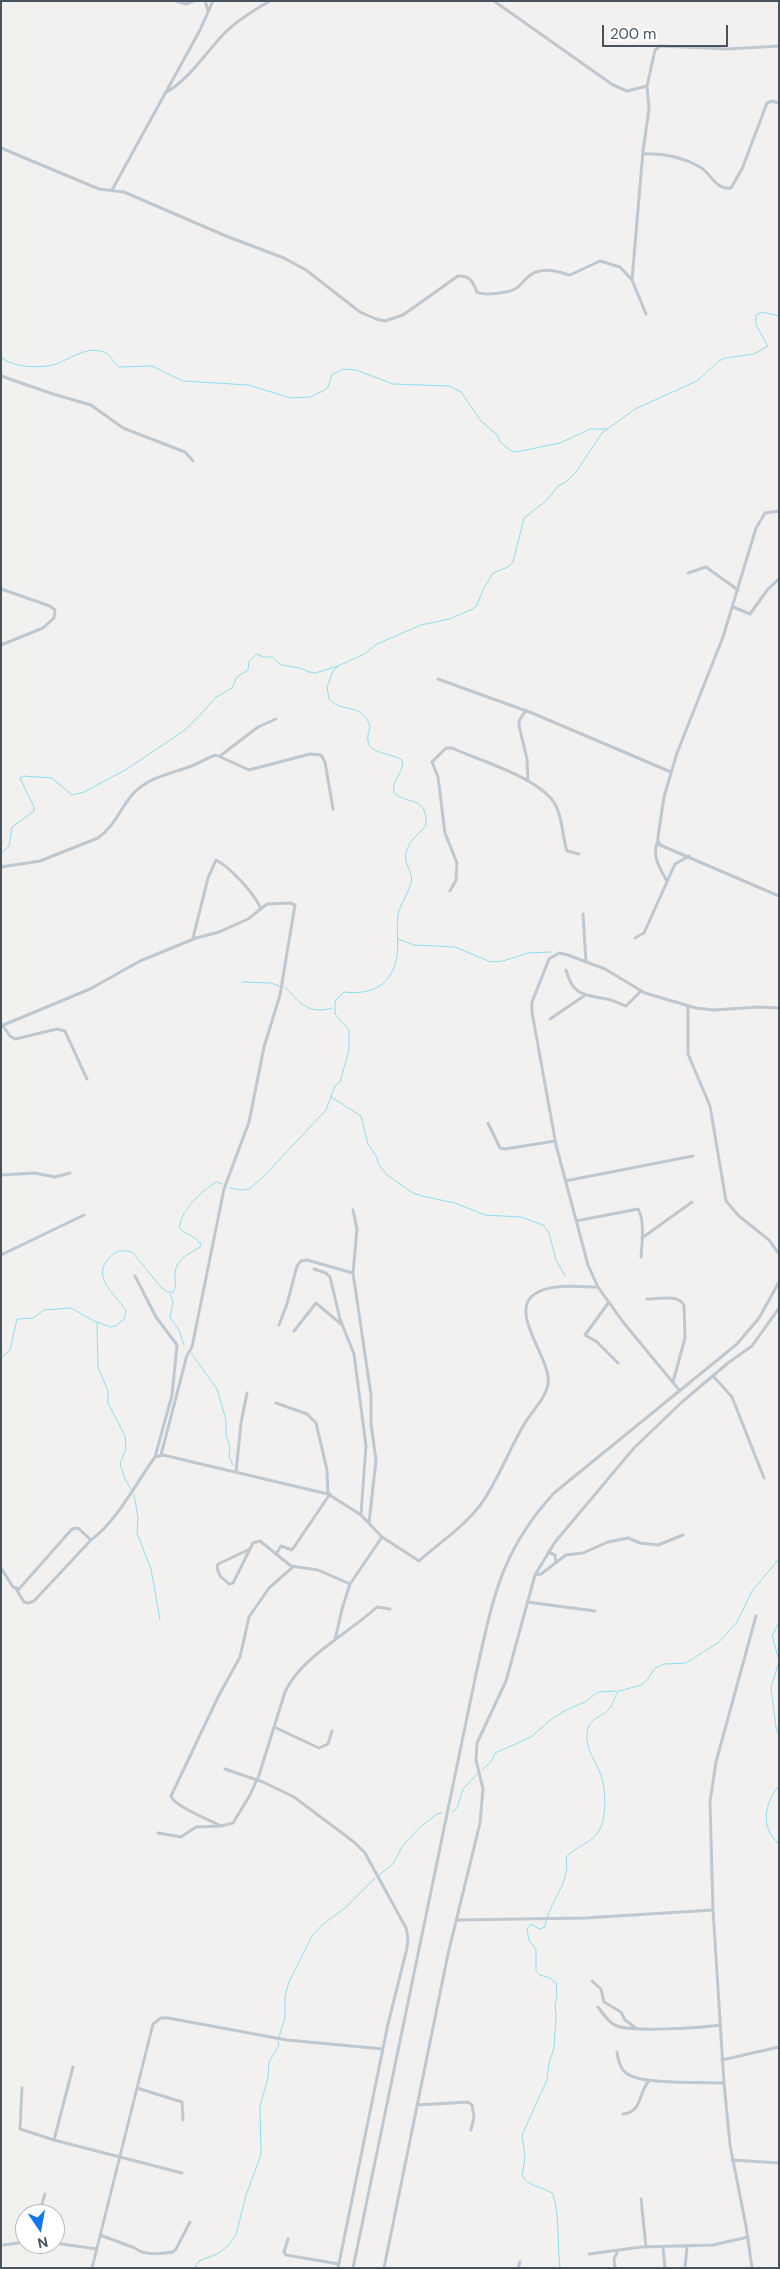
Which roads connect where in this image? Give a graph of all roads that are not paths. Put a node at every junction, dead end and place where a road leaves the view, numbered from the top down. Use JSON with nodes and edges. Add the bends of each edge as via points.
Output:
{"nodes":[{"id":1,"x":176,"y":1,"type":"edge"},
{"id":2,"x":194,"y":1,"type":"edge"},
{"id":3,"x":205,"y":1,"type":"edge"},
{"id":4,"x":213,"y":1,"type":"edge"},
{"id":5,"x":270,"y":1,"type":"edge"},
{"id":6,"x":494,"y":1,"type":"edge"},
{"id":7,"x":208,"y":11,"type":"junction"},
{"id":8,"x":779,"y":46,"type":"edge"},
{"id":9,"x":647,"y":86,"type":"junction"},
{"id":10,"x":165,"y":93,"type":"junction"},
{"id":11,"x":779,"y":103,"type":"edge"},
{"id":12,"x":1,"y":148,"type":"edge"},
{"id":13,"x":643,"y":154,"type":"junction"},
{"id":14,"x":111,"y":190,"type":"junction"},
{"id":15,"x":632,"y":280,"type":"junction"},
{"id":16,"x":646,"y":314,"type":"dead end"},
{"id":17,"x":1,"y":376,"type":"edge"},
{"id":18,"x":193,"y":461,"type":"dead end"},
{"id":19,"x":779,"y":511,"type":"edge"},
{"id":20,"x":688,"y":573,"type":"dead end"},
{"id":21,"x":779,"y":579,"type":"edge"},
{"id":22,"x":1,"y":589,"type":"edge"},
{"id":23,"x":738,"y":590,"type":"junction"},
{"id":24,"x":733,"y":607,"type":"junction"},
{"id":25,"x":1,"y":646,"type":"edge"},
{"id":26,"x":438,"y":679,"type":"dead end"},
{"id":27,"x":526,"y":710,"type":"junction"},
{"id":28,"x":276,"y":719,"type":"dead end"},
{"id":29,"x":220,"y":756,"type":"junction"},
{"id":30,"x":671,"y":772,"type":"junction"},
{"id":31,"x":528,"y":781,"type":"junction"},
{"id":32,"x":333,"y":809,"type":"dead end"},
{"id":33,"x":658,"y":841,"type":"junction"},
{"id":34,"x":579,"y":854,"type":"dead end"},
{"id":35,"x":689,"y":856,"type":"junction"},
{"id":36,"x":1,"y":867,"type":"edge"},
{"id":37,"x":667,"y":881,"type":"junction"},
{"id":38,"x":450,"y":891,"type":"dead end"},
{"id":39,"x":779,"y":896,"type":"edge"},
{"id":40,"x":261,"y":909,"type":"junction"},
{"id":41,"x":583,"y":914,"type":"dead end"},
{"id":42,"x":635,"y":938,"type":"dead end"},
{"id":43,"x":193,"y":939,"type":"junction"},
{"id":44,"x":586,"y":962,"type":"junction"},
{"id":45,"x":566,"y":970,"type":"dead end"},
{"id":46,"x":640,"y":991,"type":"junction"},
{"id":47,"x":584,"y":996,"type":"junction"},
{"id":48,"x":688,"y":1006,"type":"junction"},
{"id":49,"x":779,"y":1008,"type":"edge"},
{"id":50,"x":550,"y":1019,"type":"dead end"},
{"id":51,"x":2,"y":1026,"type":"edge"},
{"id":52,"x":87,"y":1079,"type":"dead end"},
{"id":53,"x":488,"y":1123,"type":"dead end"},
{"id":54,"x":555,"y":1140,"type":"junction"},
{"id":55,"x":693,"y":1156,"type":"dead end"},
{"id":56,"x":70,"y":1173,"type":"dead end"},
{"id":57,"x":1,"y":1176,"type":"edge"},
{"id":58,"x":565,"y":1181,"type":"junction"},
{"id":59,"x":692,"y":1202,"type":"dead end"},
{"id":60,"x":353,"y":1210,"type":"dead end"},
{"id":61,"x":84,"y":1215,"type":"dead end"},
{"id":62,"x":576,"y":1221,"type":"junction"},
{"id":63,"x":642,"y":1239,"type":"junction"},
{"id":64,"x":779,"y":1254,"type":"edge"},
{"id":65,"x":1,"y":1255,"type":"edge"},
{"id":66,"x":641,"y":1256,"type":"dead end"},
{"id":67,"x":314,"y":1269,"type":"dead end"},
{"id":68,"x":353,"y":1273,"type":"junction"},
{"id":69,"x":135,"y":1276,"type":"dead end"},
{"id":70,"x":779,"y":1282,"type":"edge"},
{"id":71,"x":598,"y":1287,"type":"junction"},
{"id":72,"x":647,"y":1299,"type":"dead end"},
{"id":73,"x":609,"y":1302,"type":"junction"},
{"id":74,"x":779,"y":1308,"type":"edge"},
{"id":75,"x":342,"y":1324,"type":"junction"},
{"id":76,"x":278,"y":1325,"type":"dead end"},
{"id":77,"x":294,"y":1331,"type":"dead end"},
{"id":78,"x":618,"y":1363,"type":"dead end"},
{"id":79,"x":713,"y":1376,"type":"junction"},
{"id":80,"x":673,"y":1382,"type":"junction"},
{"id":81,"x":680,"y":1391,"type":"junction"},
{"id":82,"x":247,"y":1393,"type":"dead end"},
{"id":83,"x":276,"y":1403,"type":"dead end"},
{"id":84,"x":161,"y":1455,"type":"junction"},
{"id":85,"x":155,"y":1457,"type":"junction"},
{"id":86,"x":236,"y":1472,"type":"junction"},
{"id":87,"x":764,"y":1478,"type":"dead end"},
{"id":88,"x":329,"y":1494,"type":"junction"},
{"id":89,"x":361,"y":1515,"type":"junction"},
{"id":90,"x":369,"y":1523,"type":"junction"},
{"id":91,"x":683,"y":1535,"type":"dead end"},
{"id":92,"x":382,"y":1537,"type":"junction"},
{"id":93,"x":91,"y":1540,"type":"junction"},
{"id":94,"x":250,"y":1549,"type":"junction"},
{"id":95,"x":548,"y":1552,"type":"junction"},
{"id":96,"x":276,"y":1554,"type":"junction"},
{"id":97,"x":556,"y":1563,"type":"junction"},
{"id":98,"x":294,"y":1566,"type":"junction"},
{"id":99,"x":1,"y":1568,"type":"edge"},
{"id":100,"x":535,"y":1575,"type":"junction"},
{"id":101,"x":350,"y":1584,"type":"junction"},
{"id":102,"x":16,"y":1589,"type":"junction"},
{"id":103,"x":527,"y":1602,"type":"junction"},
{"id":104,"x":390,"y":1609,"type":"dead end"},
{"id":105,"x":595,"y":1611,"type":"dead end"},
{"id":106,"x":756,"y":1616,"type":"dead end"},
{"id":107,"x":335,"y":1641,"type":"junction"},
{"id":108,"x":274,"y":1726,"type":"junction"},
{"id":109,"x":332,"y":1731,"type":"dead end"},
{"id":110,"x":225,"y":1769,"type":"dead end"},
{"id":111,"x":257,"y":1780,"type":"junction"},
{"id":112,"x":221,"y":1826,"type":"junction"},
{"id":113,"x":158,"y":1833,"type":"dead end"},
{"id":114,"x":713,"y":1910,"type":"junction"},
{"id":115,"x":456,"y":1920,"type":"junction"},
{"id":116,"x":592,"y":1981,"type":"dead end"},
{"id":117,"x":598,"y":2007,"type":"dead end"},
{"id":118,"x":719,"y":2025,"type":"junction"},
{"id":119,"x":636,"y":2028,"type":"junction"},
{"id":120,"x":779,"y":2047,"type":"edge"},
{"id":121,"x":383,"y":2049,"type":"junction"},
{"id":122,"x":617,"y":2052,"type":"dead end"},
{"id":123,"x":722,"y":2060,"type":"junction"},
{"id":124,"x":72,"y":2066,"type":"dead end"},
{"id":125,"x":650,"y":2080,"type":"junction"},
{"id":126,"x":724,"y":2082,"type":"junction"},
{"id":127,"x":22,"y":2088,"type":"dead end"},
{"id":128,"x":137,"y":2088,"type":"junction"},
{"id":129,"x":417,"y":2105,"type":"junction"},
{"id":130,"x":623,"y":2114,"type":"dead end"},
{"id":131,"x":183,"y":2120,"type":"dead end"},
{"id":132,"x":471,"y":2130,"type":"dead end"},
{"id":133,"x":54,"y":2140,"type":"junction"},
{"id":134,"x":119,"y":2157,"type":"junction"},
{"id":135,"x":732,"y":2160,"type":"junction"},
{"id":136,"x":779,"y":2163,"type":"edge"},
{"id":137,"x":182,"y":2173,"type":"dead end"},
{"id":138,"x":45,"y":2194,"type":"dead end"},
{"id":139,"x":641,"y":2199,"type":"dead end"},
{"id":140,"x":42,"y":2204,"type":"edge"},
{"id":141,"x":190,"y":2222,"type":"dead end"},
{"id":142,"x":100,"y":2235,"type":"junction"},
{"id":143,"x":748,"y":2236,"type":"junction"},
{"id":144,"x":288,"y":2239,"type":"dead end"},
{"id":145,"x":15,"y":2243,"type":"edge"},
{"id":146,"x":65,"y":2244,"type":"edge"},
{"id":147,"x":4,"y":2245,"type":"dead end"},
{"id":148,"x":646,"y":2247,"type":"junction"},
{"id":149,"x":687,"y":2247,"type":"junction"},
{"id":150,"x":663,"y":2248,"type":"junction"},
{"id":151,"x":97,"y":2249,"type":"junction"},
{"id":152,"x":617,"y":2252,"type":"junction"},
{"id":153,"x":589,"y":2254,"type":"dead end"},
{"id":154,"x":520,"y":2262,"type":"dead end"},
{"id":155,"x":339,"y":2266,"type":"edge"},
{"id":156,"x":92,"y":2268,"type":"edge"},
{"id":157,"x":353,"y":2268,"type":"edge"},
{"id":158,"x":384,"y":2268,"type":"edge"},
{"id":159,"x":518,"y":2268,"type":"edge"},
{"id":160,"x":616,"y":2268,"type":"edge"},
{"id":161,"x":665,"y":2268,"type":"edge"},
{"id":162,"x":685,"y":2268,"type":"edge"},
{"id":163,"x":752,"y":2268,"type":"edge"}],
"edges":[{"from":1,"to":2,"type":"street","via":[[186,4]]},
{"from":3,"to":7,"type":"street"},
{"from":4,"to":7,"type":"street"},
{"from":5,"to":10,"type":"street","via":[[242,18],[184,79]]},
{"from":6,"to":9,"type":"street","via":[[614,85],[627,91]]},
{"from":7,"to":10,"type":"street"},
{"from":8,"to":9,"type":"street","via":[[728,49],[660,46],[655,50]]},
{"from":9,"to":13,"type":"street","via":[[649,109]]},
{"from":10,"to":14,"type":"street"},
{"from":11,"to":13,"type":"street","via":[[767,103],[731,188],[723,188],[701,168],[689,162],[664,154]]},
{"from":12,"to":14,"type":"street","via":[[92,186]]},
{"from":13,"to":15,"type":"street"},
{"from":14,"to":15,"type":"street","via":[[124,192],[284,258],[376,320],[385,321],[403,315],[458,276],[471,278],[477,292],[488,295],[515,289],[526,277],[538,272],[558,270],[570,275],[600,261],[620,267]]},
{"from":15,"to":16,"type":"street"},
{"from":17,"to":18,"type":"street","via":[[91,406],[123,428],[185,452]]},
{"from":19,"to":23,"type":"street","via":[[765,513],[760,518]]},
{"from":20,"to":23,"type":"street","via":[[706,566]]},
{"from":21,"to":24,"type":"street","via":[[750,614]]},
{"from":22,"to":25,"type":"street","via":[[50,606],[54,610],[54,618],[43,628]]},
{"from":23,"to":24,"type":"street"},
{"from":24,"to":30,"type":"street"},
{"from":26,"to":27,"type":"street"},
{"from":27,"to":30,"type":"street"},
{"from":27,"to":31,"type":"street","via":[[519,726],[527,759]]},
{"from":28,"to":29,"type":"street","via":[[258,727]]},
{"from":29,"to":32,"type":"street","via":[[249,770],[310,754],[321,755],[326,762]]},
{"from":29,"to":36,"type":"street","via":[[166,773],[139,788],[107,832],[98,838],[40,861]]},
{"from":30,"to":33,"type":"street"},
{"from":31,"to":34,"type":"street","via":[[550,796],[559,814],[567,851]]},
{"from":31,"to":38,"type":"street","via":[[452,748],[446,748],[434,758],[432,766],[438,777],[445,833],[457,863],[456,880]]},
{"from":33,"to":35,"type":"street","via":[[660,845]]},
{"from":33,"to":37,"type":"street","via":[[655,847],[658,864]]},
{"from":35,"to":37,"type":"street","via":[[674,864]]},
{"from":35,"to":39,"type":"street"},
{"from":37,"to":42,"type":"street","via":[[644,933]]},
{"from":40,"to":43,"type":"street","via":[[248,919]]},
{"from":40,"to":43,"type":"street","via":[[253,895],[216,860],[208,878]]},
{"from":40,"to":84,"type":"street","via":[[271,903],[295,905],[283,980],[264,1046],[249,1122],[224,1189],[192,1347]]},
{"from":41,"to":44,"type":"street"},
{"from":43,"to":51,"type":"street","via":[[130,965],[90,989]]},
{"from":44,"to":46,"type":"street","via":[[605,969]]},
{"from":44,"to":54,"type":"street","via":[[563,953],[551,956],[532,1002]]},
{"from":45,"to":47,"type":"street","via":[[570,983]]},
{"from":46,"to":47,"type":"street","via":[[626,1006],[608,999]]},
{"from":46,"to":48,"type":"street"},
{"from":47,"to":50,"type":"street"},
{"from":48,"to":49,"type":"street","via":[[714,1010]]},
{"from":48,"to":64,"type":"street","via":[[688,1054],[710,1106],[726,1201],[769,1240]]},
{"from":51,"to":52,"type":"street","via":[[10,1036],[18,1039],[65,1031]]},
{"from":53,"to":54,"type":"street","via":[[500,1148]]},
{"from":54,"to":58,"type":"street"},
{"from":55,"to":58,"type":"street"},
{"from":56,"to":57,"type":"street","via":[[55,1177],[35,1174]]},
{"from":58,"to":62,"type":"street"},
{"from":59,"to":63,"type":"street"},
{"from":60,"to":68,"type":"street","via":[[358,1230]]},
{"from":61,"to":65,"type":"street"},
{"from":62,"to":63,"type":"street","via":[[638,1209]]},
{"from":62,"to":71,"type":"street","via":[[588,1266]]},
{"from":63,"to":66,"type":"street"},
{"from":67,"to":75,"type":"street","via":[[330,1277]]},
{"from":68,"to":76,"type":"street","via":[[301,1261]]},
{"from":68,"to":90,"type":"street","via":[[371,1395],[376,1460]]},
{"from":69,"to":85,"type":"street","via":[[156,1317],[177,1345],[172,1395]]},
{"from":70,"to":81,"type":"street","via":[[763,1312],[743,1338]]},
{"from":71,"to":73,"type":"street"},
{"from":71,"to":92,"type":"street","via":[[546,1290],[531,1297],[528,1321],[548,1384],[476,1510],[419,1561]]},
{"from":72,"to":80,"type":"street","via":[[675,1298],[684,1305],[685,1338]]},
{"from":73,"to":78,"type":"street","via":[[585,1335]]},
{"from":73,"to":80,"type":"street"},
{"from":74,"to":79,"type":"street","via":[[752,1346]]},
{"from":75,"to":77,"type":"street","via":[[316,1303]]},
{"from":75,"to":89,"type":"street","via":[[354,1354],[366,1446]]},
{"from":79,"to":87,"type":"street","via":[[732,1397]]},
{"from":79,"to":95,"type":"street","via":[[634,1448]]},
{"from":80,"to":81,"type":"street"},
{"from":81,"to":157,"type":"street","via":[[554,1493],[523,1532],[505,1566],[491,1609],[474,1683]]},
{"from":82,"to":86,"type":"street"},
{"from":83,"to":88,"type":"street","via":[[307,1414],[316,1422]]},
{"from":84,"to":85,"type":"street"},
{"from":84,"to":86,"type":"street"},
{"from":85,"to":93,"type":"street","via":[[128,1498]]},
{"from":86,"to":88,"type":"street"},
{"from":88,"to":89,"type":"street"},
{"from":88,"to":96,"type":"street","via":[[292,1550],[281,1546]]},
{"from":89,"to":90,"type":"street"},
{"from":90,"to":92,"type":"street"},
{"from":91,"to":97,"type":"street","via":[[658,1545],[624,1538],[583,1553],[566,1555]]},
{"from":92,"to":101,"type":"street"},
{"from":93,"to":102,"type":"street","via":[[78,1528],[72,1529],[22,1587]]},
{"from":93,"to":102,"type":"street","via":[[34,1601],[24,1602]]},
{"from":94,"to":94,"type":"street","via":[[233,1583],[222,1579],[218,1564]]},
{"from":94,"to":96,"type":"street","via":[[260,1541]]},
{"from":95,"to":97,"type":"street","via":[[554,1555]]},
{"from":95,"to":100,"type":"street"},
{"from":96,"to":98,"type":"street"},
{"from":97,"to":100,"type":"street"},
{"from":98,"to":101,"type":"street","via":[[318,1570]]},
{"from":98,"to":112,"type":"street","via":[[269,1588],[248,1617],[240,1657],[171,1796],[172,1800]]},
{"from":99,"to":102,"type":"street"},
{"from":100,"to":103,"type":"street"},
{"from":101,"to":107,"type":"street"},
{"from":103,"to":105,"type":"street"},
{"from":103,"to":115,"type":"street","via":[[506,1682],[477,1743],[482,1808]]},
{"from":104,"to":107,"type":"street","via":[[377,1607]]},
{"from":106,"to":114,"type":"street","via":[[711,1786]]},
{"from":107,"to":108,"type":"street","via":[[291,1680]]},
{"from":108,"to":109,"type":"street","via":[[320,1748],[328,1744]]},
{"from":108,"to":111,"type":"street"},
{"from":110,"to":111,"type":"street"},
{"from":111,"to":112,"type":"street","via":[[233,1823]]},
{"from":111,"to":121,"type":"street","via":[[294,1797],[354,1842],[365,1853],[403,1920],[408,1938]]},
{"from":112,"to":113,"type":"street","via":[[196,1826],[181,1837]]},
{"from":114,"to":115,"type":"street","via":[[585,1918]]},
{"from":114,"to":118,"type":"street"},
{"from":115,"to":129,"type":"street"},
{"from":116,"to":119,"type":"street","via":[[601,1989],[604,2002],[621,2012]]},
{"from":117,"to":119,"type":"street","via":[[614,2025]]},
{"from":118,"to":119,"type":"street"},
{"from":118,"to":123,"type":"street"},
{"from":120,"to":123,"type":"street"},
{"from":121,"to":128,"type":"street","via":[[287,2040],[162,2018],[153,2024]]},
{"from":121,"to":155,"type":"street"},
{"from":122,"to":125,"type":"street","via":[[623,2071],[632,2077]]},
{"from":123,"to":126,"type":"street"},
{"from":124,"to":133,"type":"street"},
{"from":125,"to":126,"type":"street"},
{"from":125,"to":130,"type":"street","via":[[636,2109]]},
{"from":126,"to":135,"type":"street"},
{"from":127,"to":133,"type":"street","via":[[20,2129]]},
{"from":128,"to":131,"type":"street","via":[[182,2102]]},
{"from":128,"to":134,"type":"street"},
{"from":129,"to":132,"type":"street","via":[[468,2102],[474,2113]]},
{"from":129,"to":158,"type":"street"},
{"from":133,"to":134,"type":"street"},
{"from":134,"to":137,"type":"street"},
{"from":134,"to":142,"type":"street"},
{"from":135,"to":136,"type":"street"},
{"from":135,"to":143,"type":"street"},
{"from":138,"to":140,"type":"street"},
{"from":139,"to":148,"type":"street"},
{"from":141,"to":142,"type":"street","via":[[176,2249],[168,2253],[139,2252]]},
{"from":142,"to":151,"type":"street"},
{"from":143,"to":149,"type":"street","via":[[724,2243]]},
{"from":143,"to":163,"type":"street"},
{"from":144,"to":155,"type":"street","via":[[286,2255]]},
{"from":145,"to":147,"type":"street"},
{"from":146,"to":151,"type":"street"},
{"from":148,"to":150,"type":"street"},
{"from":148,"to":152,"type":"street"},
{"from":149,"to":150,"type":"street"},
{"from":149,"to":162,"type":"street"},
{"from":150,"to":161,"type":"street"},
{"from":151,"to":156,"type":"street"},
{"from":152,"to":153,"type":"street"},
{"from":152,"to":160,"type":"street","via":[[614,2259]]},
{"from":154,"to":159,"type":"street"}]}
